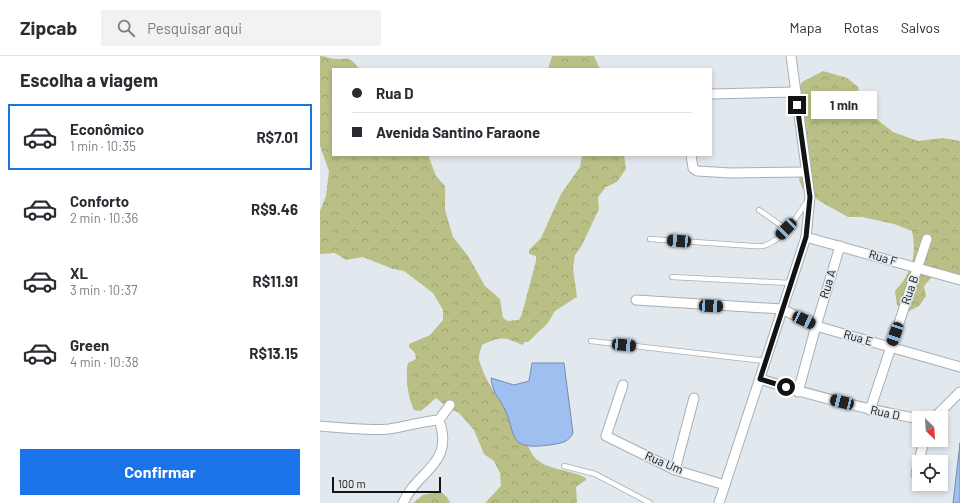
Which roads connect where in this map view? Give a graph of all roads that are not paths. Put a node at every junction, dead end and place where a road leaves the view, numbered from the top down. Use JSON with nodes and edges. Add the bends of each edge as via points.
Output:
{"nodes":[{"id":1,"x":791,"y":56,"type":"edge"},
{"id":2,"x":796,"y":92,"type":"junction"},
{"id":3,"x":712,"y":94,"type":"edge"},
{"id":4,"x":691,"y":156,"type":"edge"},
{"id":5,"x":806,"y":172,"type":"junction"},
{"id":6,"x":810,"y":197,"type":"junction"},
{"id":7,"x":759,"y":210,"type":"dead end"},
{"id":8,"x":786,"y":229,"type":"junction"},
{"id":9,"x":806,"y":237,"type":"junction"},
{"id":10,"x":650,"y":239,"type":"dead end"},
{"id":11,"x":927,"y":239,"type":"dead end"},
{"id":12,"x":840,"y":246,"type":"junction"},
{"id":13,"x":917,"y":268,"type":"junction"},
{"id":14,"x":672,"y":277,"type":"dead end"},
{"id":15,"x":960,"y":280,"type":"edge"},
{"id":16,"x":790,"y":283,"type":"junction"},
{"id":17,"x":636,"y":300,"type":"dead end"},
{"id":18,"x":782,"y":310,"type":"junction"},
{"id":19,"x":816,"y":326,"type":"junction"},
{"id":20,"x":591,"y":342,"type":"dead end"},
{"id":21,"x":890,"y":347,"type":"junction"},
{"id":22,"x":766,"y":361,"type":"junction"},
{"id":23,"x":960,"y":367,"type":"edge"},
{"id":24,"x":760,"y":379,"type":"junction"},
{"id":25,"x":623,"y":385,"type":"dead end"},
{"id":26,"x":798,"y":392,"type":"junction"},
{"id":27,"x":960,"y":392,"type":"edge"},
{"id":28,"x":694,"y":398,"type":"dead end"},
{"id":29,"x":450,"y":405,"type":"dead end"},
{"id":30,"x":870,"y":410,"type":"junction"},
{"id":31,"x":941,"y":411,"type":"edge"},
{"id":32,"x":912,"y":418,"type":"edge"},
{"id":33,"x":439,"y":420,"type":"junction"},
{"id":34,"x":320,"y":426,"type":"edge"},
{"id":35,"x":564,"y":466,"type":"dead end"},
{"id":36,"x":675,"y":470,"type":"junction"},
{"id":37,"x":725,"y":485,"type":"junction"},
{"id":38,"x":403,"y":503,"type":"edge"},
{"id":39,"x":650,"y":503,"type":"edge"},
{"id":40,"x":719,"y":503,"type":"edge"}],
"edges":[{"from":1,"to":2,"type":"street"},
{"from":2,"to":3,"type":"street"},
{"from":2,"to":5,"type":"street"},
{"from":4,"to":5,"type":"street","via":[[693,168],[697,171]]},
{"from":5,"to":6,"type":"street"},
{"from":6,"to":8,"type":"lane"},
{"from":6,"to":9,"type":"street"},
{"from":7,"to":8,"type":"lane"},
{"from":8,"to":10,"type":"lane","via":[[766,246]]},
{"from":9,"to":12,"type":"street","name":"Rua F"},
{"from":9,"to":16,"type":"street"},
{"from":11,"to":13,"type":"street","name":"Rua B"},
{"from":12,"to":13,"type":"street","name":"Rua F"},
{"from":12,"to":19,"type":"street","name":"Rua A"},
{"from":13,"to":15,"type":"street","name":"Rua F"},
{"from":13,"to":21,"type":"street","name":"Rua B"},
{"from":14,"to":16,"type":"lane"},
{"from":16,"to":18,"type":"street"},
{"from":17,"to":18,"type":"street"},
{"from":18,"to":19,"type":"street","name":"Rua E"},
{"from":18,"to":22,"type":"street"},
{"from":19,"to":21,"type":"street","name":"Rua E"},
{"from":19,"to":26,"type":"street","name":"Rua A"},
{"from":20,"to":22,"type":"lane"},
{"from":21,"to":23,"type":"street","name":"Rua E"},
{"from":21,"to":30,"type":"street","name":"Rua B"},
{"from":22,"to":24,"type":"street"},
{"from":24,"to":26,"type":"street","name":"Rua D"},
{"from":24,"to":37,"type":"street"},
{"from":25,"to":36,"type":"street","name":"Rua Um","via":[[606,436]]},
{"from":26,"to":30,"type":"street","name":"Rua D"},
{"from":27,"to":31,"type":"street"},
{"from":28,"to":36,"type":"street"},
{"from":29,"to":33,"type":"street"},
{"from":30,"to":32,"type":"street","name":"Rua D"},
{"from":33,"to":34,"type":"street","via":[[390,429]]},
{"from":33,"to":38,"type":"street","via":[[443,446],[438,461]]},
{"from":35,"to":39,"type":"lane","via":[[595,474]]},
{"from":36,"to":37,"type":"street","name":"Rua Um"},
{"from":37,"to":40,"type":"street"}]}
